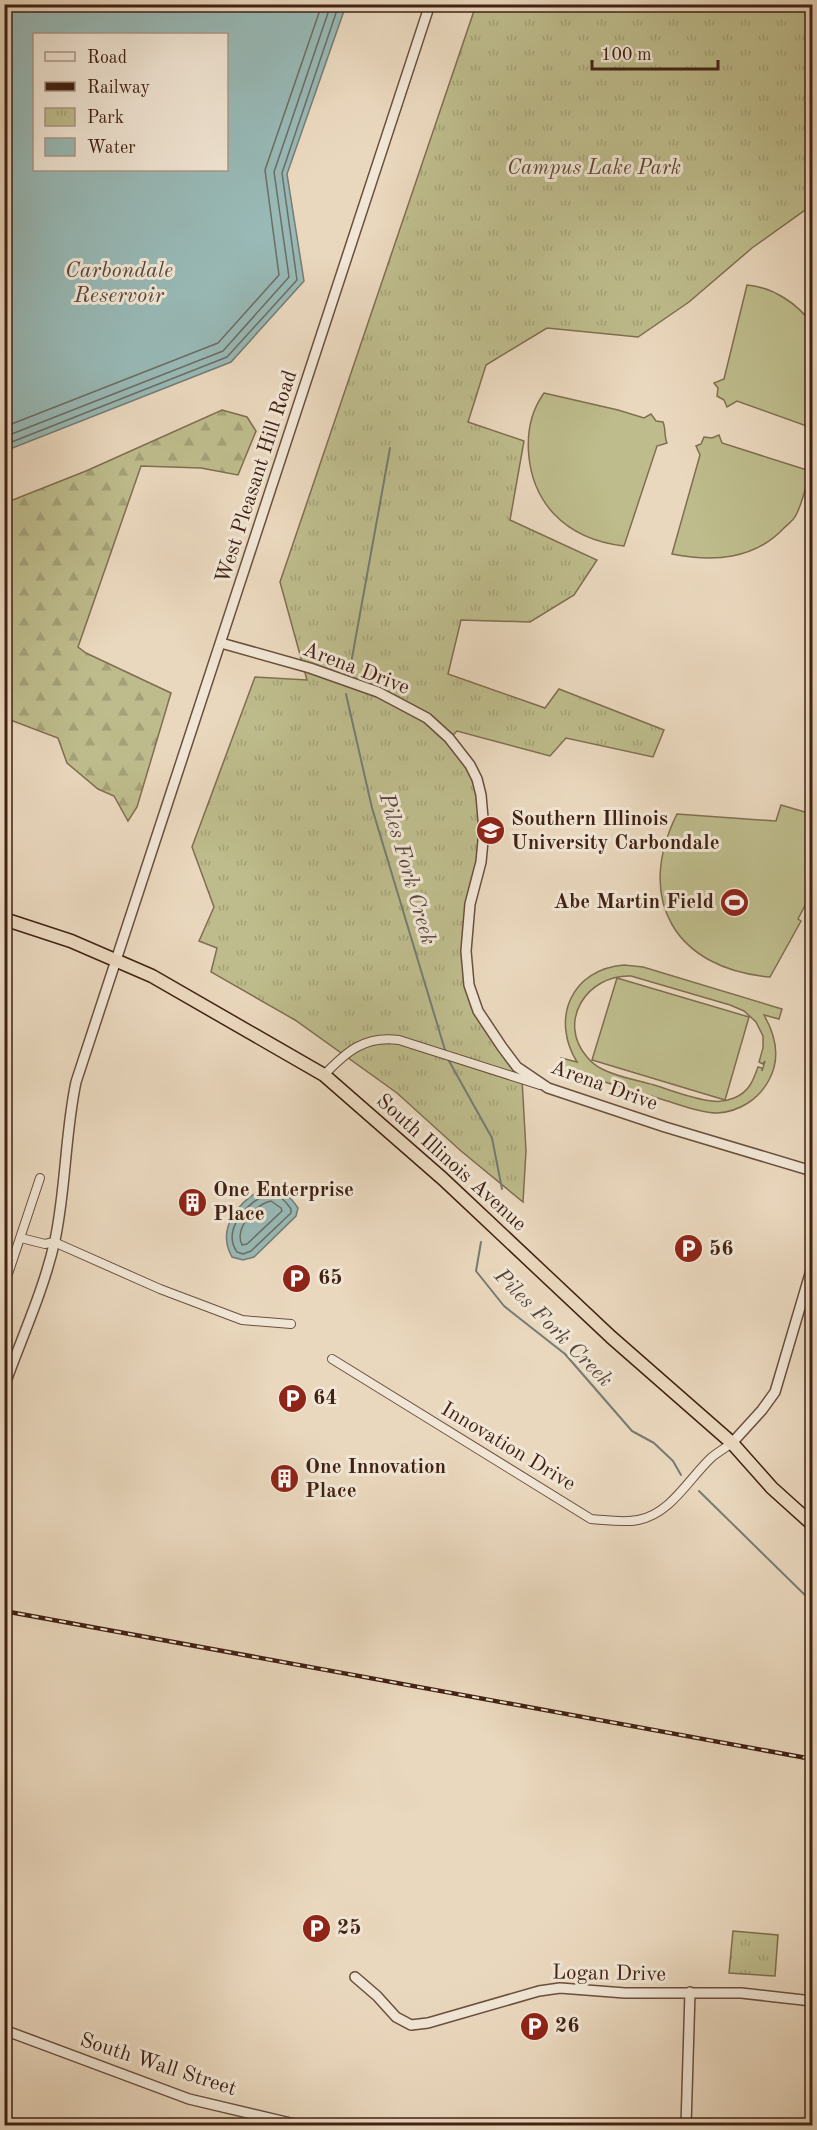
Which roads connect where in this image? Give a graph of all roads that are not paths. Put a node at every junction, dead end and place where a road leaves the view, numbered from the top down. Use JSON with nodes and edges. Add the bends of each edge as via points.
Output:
{"nodes":[{"id":1,"x":430,"y":4,"type":"edge"},
{"id":2,"x":221,"y":643,"type":"junction"},
{"id":3,"x":4,"y":919,"type":"edge"},
{"id":4,"x":114,"y":961,"type":"junction"},
{"id":5,"x":324,"y":1075,"type":"junction"},
{"id":6,"x":548,"y":1088,"type":"junction"},
{"id":7,"x":813,"y":1171,"type":"edge"},
{"id":8,"x":40,"y":1178,"type":"dead end"},
{"id":9,"x":21,"y":1238,"type":"junction"},
{"id":10,"x":54,"y":1242,"type":"junction"},
{"id":11,"x":813,"y":1267,"type":"edge"},
{"id":12,"x":4,"y":1286,"type":"edge"},
{"id":13,"x":291,"y":1324,"type":"dead end"},
{"id":14,"x":332,"y":1359,"type":"dead end"},
{"id":15,"x":4,"y":1387,"type":"edge"},
{"id":16,"x":732,"y":1443,"type":"junction"},
{"id":17,"x":813,"y":1524,"type":"edge"},
{"id":18,"x":355,"y":1977,"type":"dead end"},
{"id":19,"x":690,"y":1992,"type":"junction"},
{"id":20,"x":813,"y":2001,"type":"edge"},
{"id":21,"x":4,"y":2030,"type":"edge"},
{"id":22,"x":303,"y":2126,"type":"edge"},
{"id":23,"x":686,"y":2126,"type":"edge"}],
"edges":[{"from":1,"to":2,"type":"street","name":"West Pleasant Hill Road"},
{"from":2,"to":4,"type":"street","name":"West Pleasant Hill Road"},
{"from":2,"to":6,"type":"street","name":"Arena Drive","via":[[378,692],[427,718],[471,765],[481,795],[484,830],[481,862],[470,904],[466,951],[469,985],[478,1011],[517,1067]]},
{"from":3,"to":4,"type":"highway","name":"South Illinois Avenue","via":[[71,941]]},
{"from":4,"to":5,"type":"highway","name":"South Illinois Avenue","via":[[152,976]]},
{"from":4,"to":10,"type":"street","name":"West Pleasant Hill Road","via":[[75,1082]]},
{"from":5,"to":6,"type":"street","via":[[359,1044],[384,1039],[399,1040]]},
{"from":5,"to":16,"type":"highway","name":"South Illinois Avenue"},
{"from":6,"to":7,"type":"street","name":"Arena Drive"},
{"from":8,"to":9,"type":"street"},
{"from":9,"to":10,"type":"street","via":[[45,1244]]},
{"from":9,"to":12,"type":"street"},
{"from":10,"to":13,"type":"street","via":[[242,1320]]},
{"from":10,"to":15,"type":"street","name":"West Pleasant Hill Road"},
{"from":11,"to":16,"type":"street","via":[[775,1392]]},
{"from":14,"to":16,"type":"street","name":"Innovation Drive","via":[[591,1519],[619,1522],[656,1514],[713,1456]]},
{"from":16,"to":17,"type":"highway","name":"South Illinois Avenue","via":[[772,1488]]},
{"from":18,"to":19,"type":"street","name":"Logan Drive","via":[[396,2017],[411,2025],[428,2024],[560,1988]]},
{"from":19,"to":20,"type":"street","name":"Logan Drive"},
{"from":19,"to":23,"type":"street"},
{"from":21,"to":22,"type":"street","name":"South Wall Street","via":[[189,2099]]}]}
